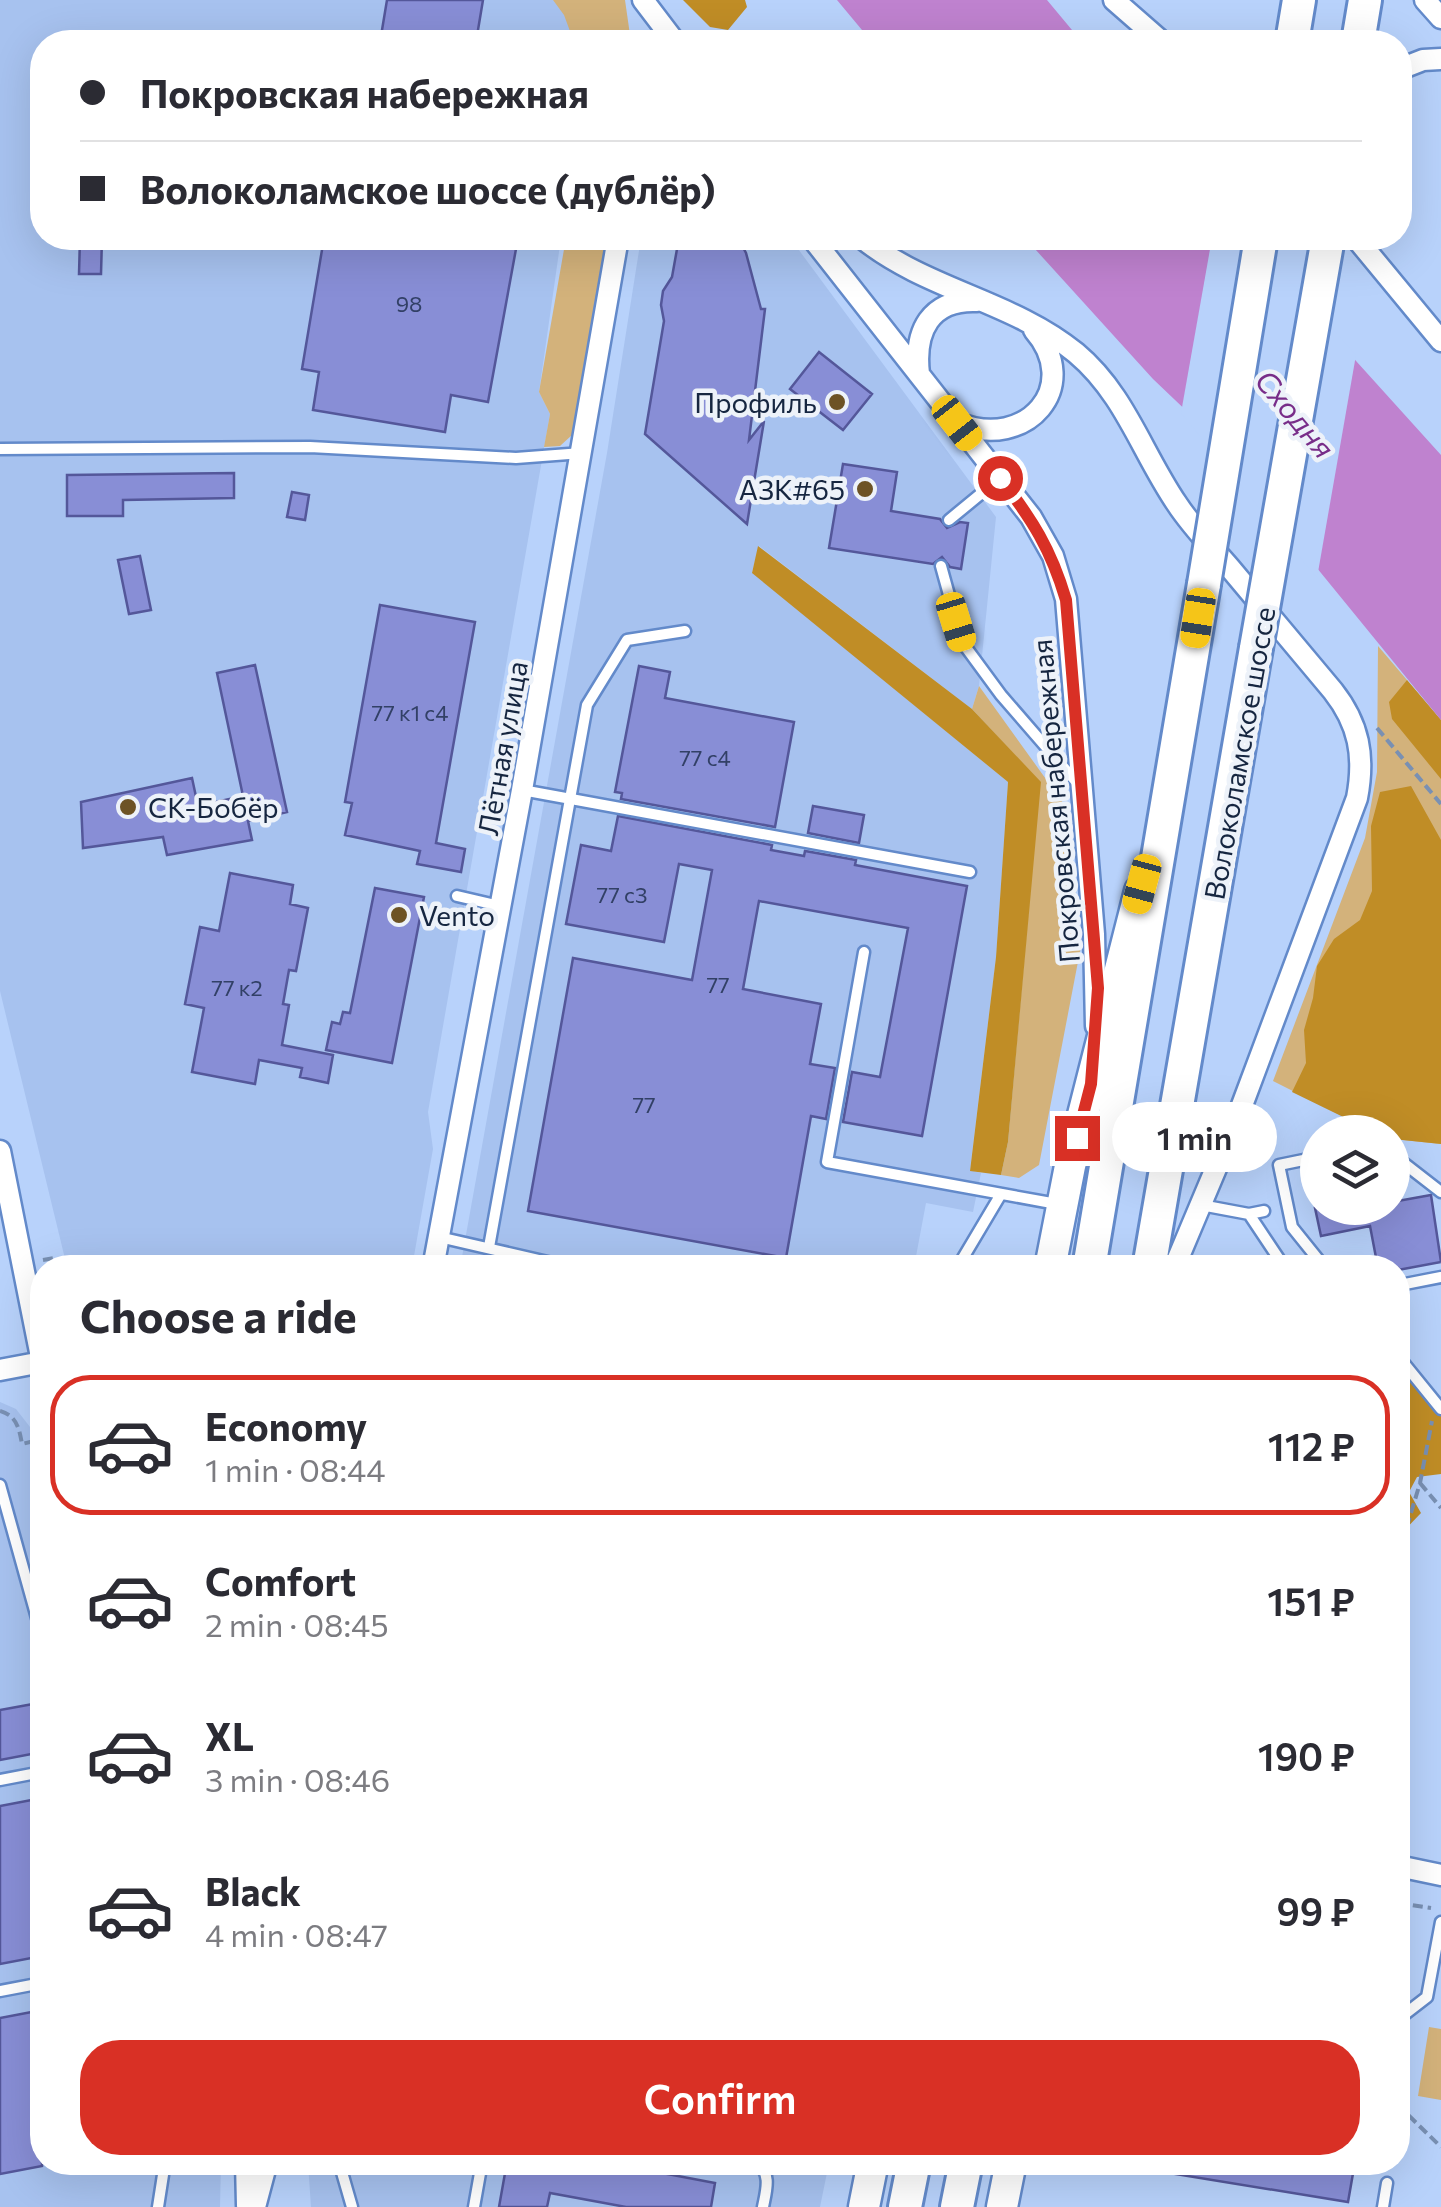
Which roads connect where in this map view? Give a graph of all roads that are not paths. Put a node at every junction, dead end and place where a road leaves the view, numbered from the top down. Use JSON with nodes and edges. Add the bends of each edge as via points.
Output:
{"nodes":[{"id":1,"x":643,"y":0,"type":"edge"},
{"id":2,"x":1114,"y":0,"type":"edge"},
{"id":3,"x":1299,"y":0,"type":"edge"},
{"id":4,"x":1364,"y":0,"type":"edge"},
{"id":5,"x":665,"y":30,"type":"edge"},
{"id":6,"x":1148,"y":30,"type":"edge"},
{"id":7,"x":1294,"y":30,"type":"edge"},
{"id":8,"x":1360,"y":30,"type":"edge"},
{"id":9,"x":1441,"y":59,"type":"edge"},
{"id":10,"x":1412,"y":65,"type":"edge"},
{"id":11,"x":616,"y":250,"type":"edge"},
{"id":12,"x":821,"y":250,"type":"edge"},
{"id":13,"x":878,"y":250,"type":"edge"},
{"id":14,"x":1259,"y":250,"type":"edge"},
{"id":15,"x":1326,"y":250,"type":"edge"},
{"id":16,"x":1366,"y":250,"type":"edge"},
{"id":17,"x":979,"y":302,"type":"junction"},
{"id":18,"x":1029,"y":325,"type":"junction"},
{"id":19,"x":1441,"y":340,"type":"edge"},
{"id":20,"x":919,"y":374,"type":"junction"},
{"id":21,"x":957,"y":423,"type":"junction"},
{"id":22,"x":0,"y":449,"type":"edge"},
{"id":23,"x":583,"y":453,"type":"junction"},
{"id":24,"x":1000,"y":478,"type":"junction"},
{"id":25,"x":949,"y":520,"type":"dead end"},
{"id":26,"x":941,"y":566,"type":"dead end"},
{"id":27,"x":685,"y":632,"type":"dead end"},
{"id":28,"x":522,"y":790,"type":"junction"},
{"id":29,"x":1082,"y":790,"type":"junction"},
{"id":30,"x":1169,"y":792,"type":"junction"},
{"id":31,"x":570,"y":799,"type":"junction"},
{"id":32,"x":970,"y":872,"type":"dead end"},
{"id":33,"x":456,"y":896,"type":"dead end"},
{"id":34,"x":501,"y":906,"type":"junction"},
{"id":35,"x":864,"y":952,"type":"dead end"},
{"id":36,"x":1091,"y":1084,"type":"junction"},
{"id":37,"x":0,"y":1151,"type":"edge"},
{"id":38,"x":1300,"y":1161,"type":"edge"},
{"id":39,"x":1410,"y":1168,"type":"edge"},
{"id":40,"x":1441,"y":1192,"type":"edge"},
{"id":41,"x":1001,"y":1194,"type":"junction"},
{"id":42,"x":1062,"y":1205,"type":"junction"},
{"id":43,"x":1200,"y":1205,"type":"junction"},
{"id":44,"x":1264,"y":1211,"type":"dead end"},
{"id":45,"x":1249,"y":1214,"type":"junction"},
{"id":46,"x":438,"y":1237,"type":"junction"},
{"id":47,"x":490,"y":1247,"type":"junction"},
{"id":48,"x":435,"y":1255,"type":"edge"},
{"id":49,"x":522,"y":1255,"type":"edge"},
{"id":50,"x":965,"y":1255,"type":"edge"},
{"id":51,"x":1052,"y":1255,"type":"edge"},
{"id":52,"x":1091,"y":1255,"type":"edge"},
{"id":53,"x":1150,"y":1255,"type":"edge"},
{"id":54,"x":1179,"y":1255,"type":"edge"},
{"id":55,"x":1274,"y":1255,"type":"edge"},
{"id":56,"x":1315,"y":1255,"type":"edge"},
{"id":57,"x":1441,"y":1276,"type":"edge"},
{"id":58,"x":1410,"y":1283,"type":"edge"},
{"id":59,"x":30,"y":1302,"type":"edge"},
{"id":60,"x":30,"y":1364,"type":"edge"},
{"id":61,"x":0,"y":1370,"type":"edge"},
{"id":62,"x":1410,"y":1370,"type":"edge"},
{"id":63,"x":1439,"y":1403,"type":"edge"},
{"id":64,"x":0,"y":1485,"type":"edge"},
{"id":65,"x":30,"y":1593,"type":"edge"},
{"id":66,"x":30,"y":1774,"type":"edge"},
{"id":67,"x":0,"y":1780,"type":"edge"},
{"id":68,"x":1410,"y":1869,"type":"edge"},
{"id":69,"x":1441,"y":1875,"type":"edge"},
{"id":70,"x":1441,"y":1922,"type":"edge"},
{"id":71,"x":30,"y":1985,"type":"edge"},
{"id":72,"x":0,"y":1991,"type":"edge"},
{"id":73,"x":1410,"y":2010,"type":"edge"},
{"id":74,"x":164,"y":2175,"type":"edge"},
{"id":75,"x":246,"y":2175,"type":"edge"},
{"id":76,"x":264,"y":2175,"type":"edge"},
{"id":77,"x":343,"y":2175,"type":"edge"},
{"id":78,"x":480,"y":2175,"type":"edge"},
{"id":79,"x":766,"y":2175,"type":"edge"},
{"id":80,"x":870,"y":2175,"type":"edge"},
{"id":81,"x":911,"y":2175,"type":"edge"},
{"id":82,"x":963,"y":2175,"type":"edge"},
{"id":83,"x":1008,"y":2175,"type":"edge"},
{"id":84,"x":1387,"y":2183,"type":"dead end"},
{"id":85,"x":158,"y":2207,"type":"edge"},
{"id":86,"x":246,"y":2207,"type":"edge"},
{"id":87,"x":255,"y":2207,"type":"edge"},
{"id":88,"x":352,"y":2207,"type":"edge"},
{"id":89,"x":474,"y":2207,"type":"edge"},
{"id":90,"x":763,"y":2207,"type":"edge"},
{"id":91,"x":864,"y":2207,"type":"edge"},
{"id":92,"x":905,"y":2207,"type":"edge"},
{"id":93,"x":957,"y":2207,"type":"edge"},
{"id":94,"x":1002,"y":2207,"type":"edge"},
{"id":95,"x":1383,"y":2207,"type":"edge"}],
"edges":[{"from":1,"to":5,"type":"street"},
{"from":2,"to":6,"type":"street"},
{"from":3,"to":7,"type":"main road"},
{"from":4,"to":8,"type":"main road"},
{"from":9,"to":10,"type":"street"},
{"from":11,"to":23,"type":"street","name":"Лётная улица"},
{"from":12,"to":20,"type":"street","name":"Покровская набережная"},
{"from":13,"to":17,"type":"street"},
{"from":14,"to":30,"type":"main road","bridge":true},
{"from":15,"to":53,"type":"main road","name":"Волоколамское шоссе","bridge":true},
{"from":16,"to":19,"type":"street"},
{"from":17,"to":18,"type":"street"},
{"from":17,"to":20,"type":"street","via":[[952,304],[928,321],[919,336]]},
{"from":18,"to":21,"type":"street","via":[[1049,354],[1051,372],[1036,414],[1002,431]]},
{"from":18,"to":43,"type":"street","via":[[1098,373],[1178,507],[1333,690],[1356,728],[1362,773],[1357,798]]},
{"from":20,"to":21,"type":"street","name":"Покровская набережная"},
{"from":21,"to":24,"type":"street","name":"Покровская набережная"},
{"from":22,"to":23,"type":"lane","via":[[310,447],[516,458]]},
{"from":23,"to":28,"type":"street","name":"Лётная улица"},
{"from":24,"to":25,"type":"lane"},
{"from":24,"to":29,"type":"street","name":"Покровская набережная","via":[[1053,556],[1066,600]]},
{"from":26,"to":29,"type":"lane","via":[[962,642]]},
{"from":27,"to":31,"type":"lane","via":[[627,640],[587,705]]},
{"from":28,"to":31,"type":"lane"},
{"from":28,"to":34,"type":"street","name":"Лётная улица"},
{"from":29,"to":36,"type":"street","name":"Покровская набережная","via":[[1098,988]]},
{"from":30,"to":36,"type":"street"},
{"from":30,"to":52,"type":"main road"},
{"from":31,"to":32,"type":"lane"},
{"from":31,"to":47,"type":"lane"},
{"from":33,"to":34,"type":"lane"},
{"from":34,"to":46,"type":"street","name":"Лётная улица"},
{"from":35,"to":41,"type":"lane","via":[[826,1162]]},
{"from":36,"to":42,"type":"street"},
{"from":37,"to":59,"type":"street"},
{"from":38,"to":56,"type":"lane","via":[[1279,1165],[1292,1227]]},
{"from":39,"to":40,"type":"lane"},
{"from":41,"to":42,"type":"lane"},
{"from":41,"to":50,"type":"lane"},
{"from":42,"to":51,"type":"street"},
{"from":43,"to":45,"type":"lane"},
{"from":43,"to":54,"type":"street"},
{"from":44,"to":45,"type":"lane"},
{"from":45,"to":55,"type":"lane"},
{"from":46,"to":47,"type":"lane"},
{"from":46,"to":48,"type":"street","name":"Лётная улица"},
{"from":47,"to":49,"type":"lane"},
{"from":57,"to":58,"type":"lane"},
{"from":60,"to":61,"type":"street"},
{"from":62,"to":63,"type":"lane"},
{"from":64,"to":65,"type":"lane"},
{"from":66,"to":67,"type":"lane"},
{"from":68,"to":69,"type":"street"},
{"from":70,"to":73,"type":"lane","via":[[1428,1996]]},
{"from":71,"to":72,"type":"lane"},
{"from":74,"to":85,"type":"lane"},
{"from":75,"to":86,"type":"street"},
{"from":76,"to":87,"type":"street"},
{"from":77,"to":88,"type":"lane"},
{"from":78,"to":89,"type":"lane"},
{"from":79,"to":90,"type":"lane"},
{"from":80,"to":91,"type":"street"},
{"from":81,"to":92,"type":"main road"},
{"from":82,"to":93,"type":"main road"},
{"from":83,"to":94,"type":"street"},
{"from":84,"to":95,"type":"lane"}]}
